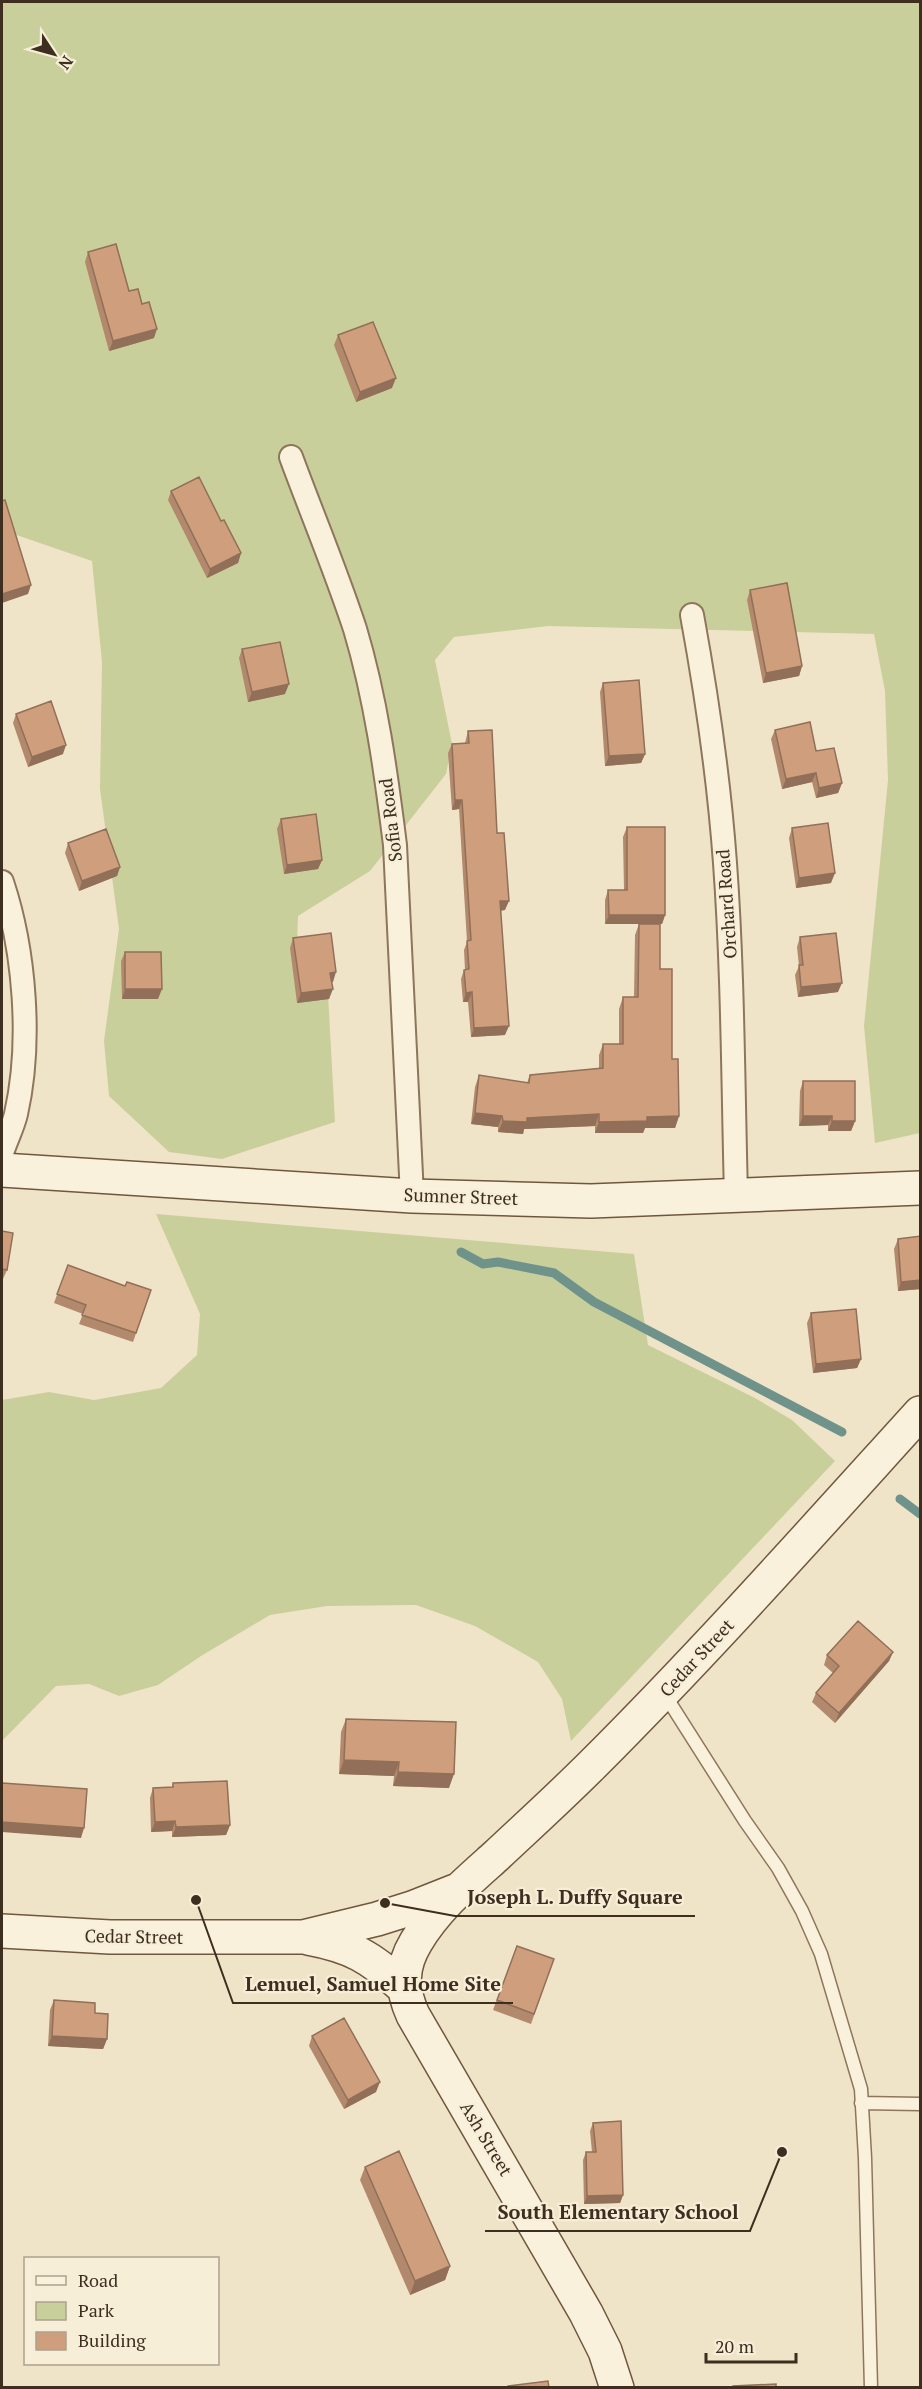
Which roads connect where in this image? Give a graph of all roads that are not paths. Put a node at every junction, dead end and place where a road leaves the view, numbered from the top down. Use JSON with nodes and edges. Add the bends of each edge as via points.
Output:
{"nodes":[{"id":1,"x":291,"y":457,"type":"dead end"},
{"id":2,"x":692,"y":615,"type":"dead end"},
{"id":3,"x":2,"y":882,"type":"edge"},
{"id":4,"x":2,"y":1153,"type":"edge"},
{"id":5,"x":2,"y":1170,"type":"edge"},
{"id":6,"x":921,"y":1188,"type":"edge"},
{"id":7,"x":736,"y":1195,"type":"junction"},
{"id":8,"x":412,"y":1196,"type":"junction"},
{"id":9,"x":921,"y":1413,"type":"edge"},
{"id":10,"x":664,"y":1694,"type":"junction"},
{"id":11,"x":460,"y":1889,"type":"junction"},
{"id":12,"x":2,"y":1931,"type":"edge"},
{"id":13,"x":303,"y":1937,"type":"junction"},
{"id":14,"x":403,"y":1987,"type":"junction"},
{"id":15,"x":861,"y":2103,"type":"junction"},
{"id":16,"x":921,"y":2104,"type":"edge"},
{"id":17,"x":617,"y":2388,"type":"edge"},
{"id":18,"x":871,"y":2388,"type":"edge"}],
"edges":[{"from":1,"to":8,"type":"street","name":"Sofia Road","via":[[355,630],[379,736],[396,845]]},
{"from":2,"to":7,"type":"street","name":"Orchard Road","via":[[708,704],[725,862]]},
{"from":3,"to":4,"type":"street","via":[[20,967],[24,1044],[22,1083]]},
{"from":5,"to":8,"type":"street","name":"Sumner Street"},
{"from":6,"to":7,"type":"street","name":"Sumner Street"},
{"from":7,"to":8,"type":"street","name":"Sumner Street","via":[[591,1201]]},
{"from":9,"to":10,"type":"street","name":"Cedar Street"},
{"from":10,"to":11,"type":"street","name":"Cedar Street"},
{"from":10,"to":15,"type":"lane","via":[[802,1911],[821,1954],[861,2089]]},
{"from":11,"to":13,"type":"street","name":"Cedar Street","via":[[386,1916]]},
{"from":11,"to":14,"type":"street","name":"Cedar Street","via":[[416,1943],[406,1962]]},
{"from":12,"to":13,"type":"street","name":"Cedar Street","via":[[110,1937]]},
{"from":13,"to":14,"type":"street","name":"Cedar Street","via":[[350,1948],[373,1961]]},
{"from":14,"to":17,"type":"street","name":"Ash Street","via":[[413,2015],[586,2313],[605,2351]]},
{"from":15,"to":16,"type":"lane"},
{"from":15,"to":18,"type":"lane"}]}
